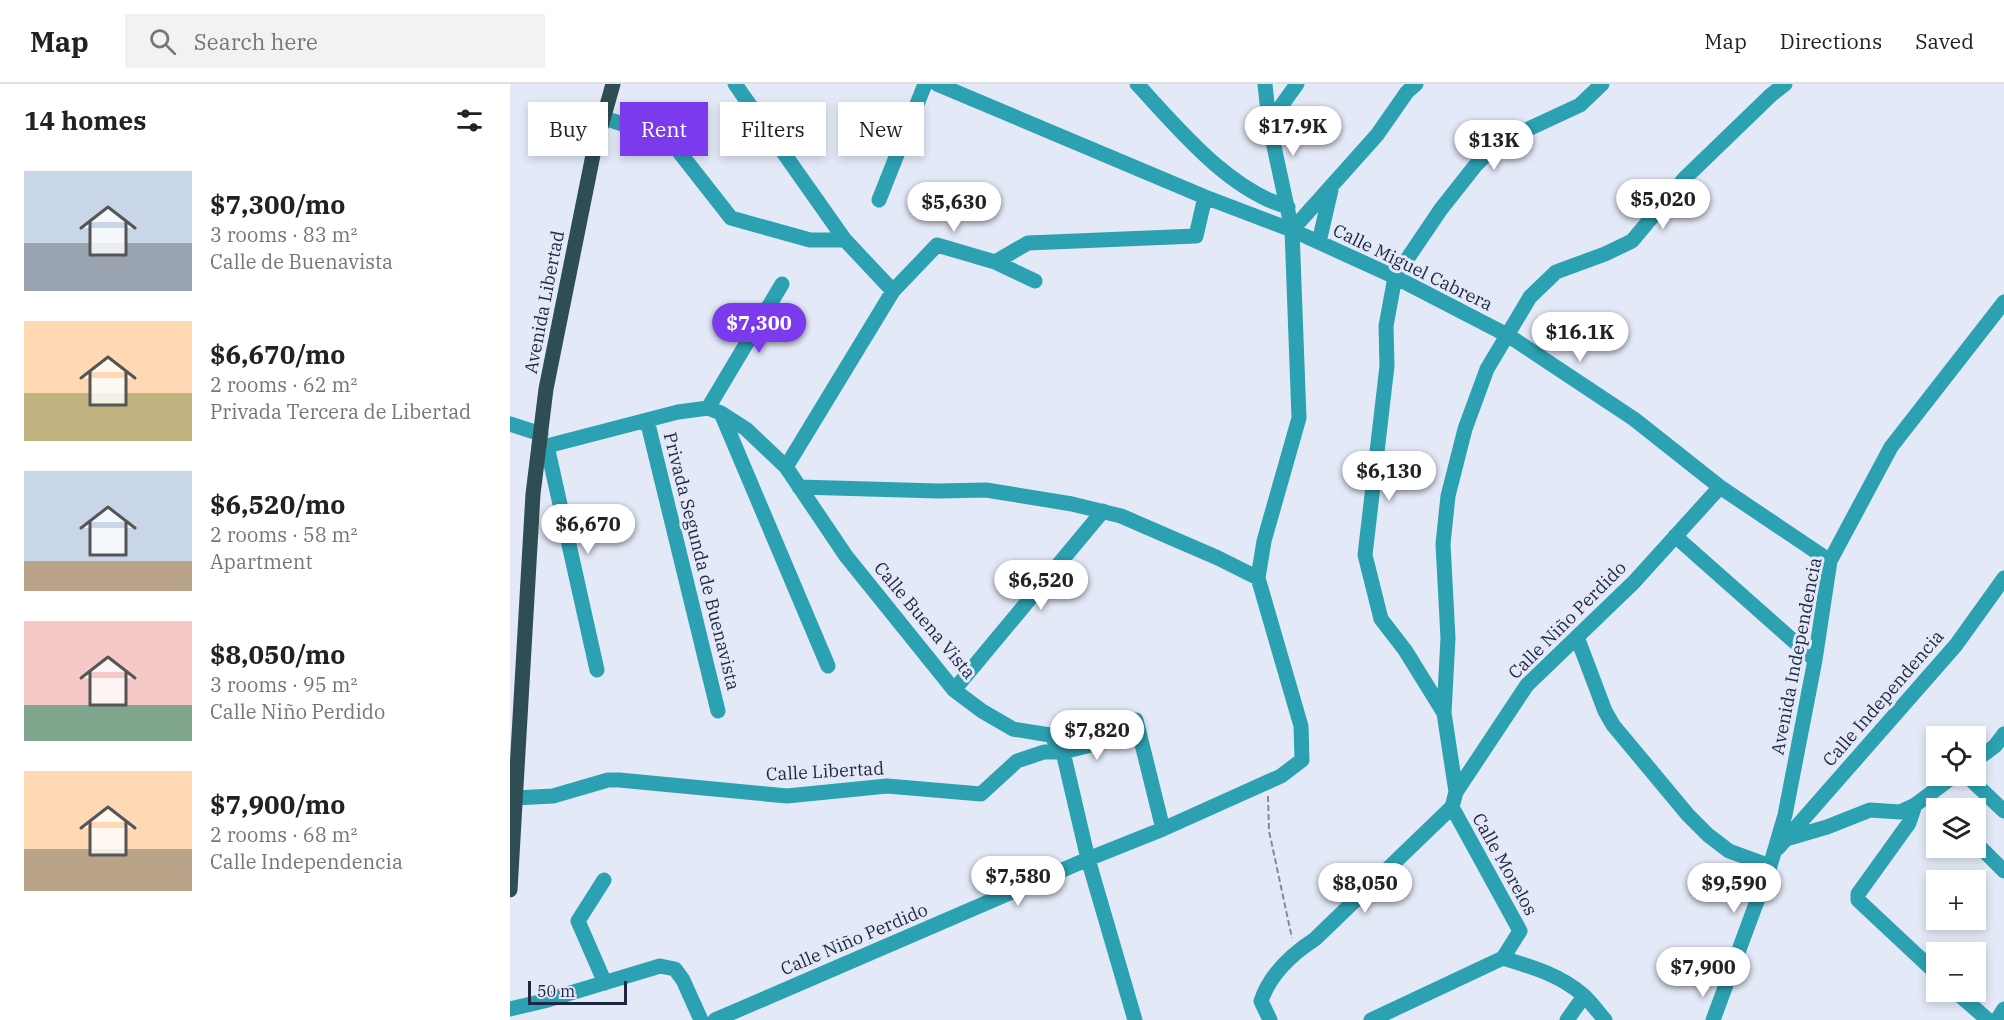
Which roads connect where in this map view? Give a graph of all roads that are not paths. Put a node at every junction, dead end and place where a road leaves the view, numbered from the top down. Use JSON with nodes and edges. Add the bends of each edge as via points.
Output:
{"nodes":[{"id":1,"x":613,"y":84,"type":"edge"},
{"id":2,"x":735,"y":84,"type":"edge"},
{"id":3,"x":925,"y":84,"type":"edge"},
{"id":4,"x":937,"y":84,"type":"edge"},
{"id":5,"x":1137,"y":84,"type":"edge"},
{"id":6,"x":1265,"y":84,"type":"edge"},
{"id":7,"x":1297,"y":84,"type":"edge"},
{"id":8,"x":1416,"y":84,"type":"edge"},
{"id":9,"x":1602,"y":84,"type":"edge"},
{"id":10,"x":1785,"y":84,"type":"edge"},
{"id":11,"x":608,"y":103,"type":"edge"},
{"id":12,"x":608,"y":119,"type":"edge"},
{"id":13,"x":1269,"y":123,"type":"junction"},
{"id":14,"x":593,"y":156,"type":"edge"},
{"id":15,"x":1332,"y":188,"type":"junction"},
{"id":16,"x":1205,"y":197,"type":"junction"},
{"id":17,"x":879,"y":200,"type":"dead end"},
{"id":18,"x":1287,"y":207,"type":"junction"},
{"id":19,"x":1292,"y":230,"type":"junction"},
{"id":20,"x":845,"y":240,"type":"junction"},
{"id":21,"x":1319,"y":242,"type":"junction"},
{"id":22,"x":995,"y":262,"type":"junction"},
{"id":23,"x":1395,"y":277,"type":"junction"},
{"id":24,"x":1035,"y":281,"type":"dead end"},
{"id":25,"x":782,"y":284,"type":"dead end"},
{"id":26,"x":893,"y":291,"type":"junction"},
{"id":27,"x":2004,"y":302,"type":"edge"},
{"id":28,"x":1509,"y":336,"type":"junction"},
{"id":29,"x":714,"y":410,"type":"junction"},
{"id":30,"x":647,"y":420,"type":"junction"},
{"id":31,"x":510,"y":424,"type":"edge"},
{"id":32,"x":542,"y":442,"type":"junction"},
{"id":33,"x":786,"y":467,"type":"junction"},
{"id":34,"x":799,"y":487,"type":"junction"},
{"id":35,"x":1720,"y":487,"type":"junction"},
{"id":36,"x":1103,"y":511,"type":"junction"},
{"id":37,"x":1675,"y":536,"type":"junction"},
{"id":38,"x":1830,"y":561,"type":"junction"},
{"id":39,"x":1258,"y":578,"type":"junction"},
{"id":40,"x":2004,"y":578,"type":"edge"},
{"id":41,"x":1577,"y":637,"type":"junction"},
{"id":42,"x":1815,"y":660,"type":"junction"},
{"id":43,"x":828,"y":666,"type":"dead end"},
{"id":44,"x":597,"y":670,"type":"dead end"},
{"id":45,"x":954,"y":690,"type":"junction"},
{"id":46,"x":718,"y":711,"type":"dead end"},
{"id":47,"x":1444,"y":713,"type":"junction"},
{"id":48,"x":1136,"y":720,"type":"dead end"},
{"id":49,"x":2004,"y":734,"type":"edge"},
{"id":50,"x":1123,"y":737,"type":"dead end"},
{"id":51,"x":1063,"y":752,"type":"junction"},
{"id":52,"x":1986,"y":753,"type":"edge"},
{"id":53,"x":1941,"y":786,"type":"edge"},
{"id":54,"x":1978,"y":786,"type":"edge"},
{"id":55,"x":515,"y":798,"type":"junction"},
{"id":56,"x":1454,"y":799,"type":"junction"},
{"id":57,"x":1915,"y":805,"type":"junction"},
{"id":58,"x":2004,"y":811,"type":"edge"},
{"id":59,"x":1162,"y":829,"type":"junction"},
{"id":60,"x":1786,"y":838,"type":"junction"},
{"id":61,"x":1986,"y":853,"type":"edge"},
{"id":62,"x":1088,"y":859,"type":"junction"},
{"id":63,"x":1772,"y":860,"type":"junction"},
{"id":64,"x":2004,"y":871,"type":"edge"},
{"id":65,"x":604,"y":880,"type":"dead end"},
{"id":66,"x":510,"y":890,"type":"edge"},
{"id":67,"x":1503,"y":958,"type":"junction"},
{"id":68,"x":1926,"y":964,"type":"edge"},
{"id":69,"x":605,"y":983,"type":"junction"},
{"id":70,"x":1584,"y":996,"type":"junction"},
{"id":71,"x":1967,"y":1002,"type":"edge"},
{"id":72,"x":510,"y":1009,"type":"edge"},
{"id":73,"x":2004,"y":1009,"type":"edge"},
{"id":74,"x":701,"y":1020,"type":"edge"},
{"id":75,"x":715,"y":1020,"type":"edge"},
{"id":76,"x":1135,"y":1020,"type":"edge"},
{"id":77,"x":1270,"y":1020,"type":"edge"},
{"id":78,"x":1371,"y":1020,"type":"edge"},
{"id":79,"x":1567,"y":1020,"type":"edge"},
{"id":80,"x":1605,"y":1020,"type":"edge"},
{"id":81,"x":1713,"y":1020,"type":"edge"},
{"id":82,"x":1988,"y":1020,"type":"edge"},
{"id":83,"x":1997,"y":1020,"type":"edge"}],
"edges":[{"from":1,"to":11,"type":"main road","name":"Avenida Libertad"},
{"from":2,"to":20,"type":"street"},
{"from":3,"to":17,"type":"street"},
{"from":4,"to":16,"type":"street","name":"Calle Miguel Cabrera"},
{"from":5,"to":18,"type":"street","via":[[1185,136],[1234,180]]},
{"from":6,"to":13,"type":"street"},
{"from":7,"to":13,"type":"street"},
{"from":8,"to":15,"type":"street"},
{"from":9,"to":23,"type":"street","via":[[1580,105],[1498,143],[1441,209]]},
{"from":10,"to":28,"type":"street","via":[[1684,179],[1632,241],[1556,272],[1530,297]]},
{"from":12,"to":20,"type":"street","via":[[669,139],[731,218],[810,240]]},
{"from":13,"to":18,"type":"street"},
{"from":14,"to":32,"type":"main road","name":"Avenida Libertad","via":[[546,389]]},
{"from":15,"to":19,"type":"street"},
{"from":15,"to":21,"type":"street"},
{"from":16,"to":19,"type":"street","name":"Calle Miguel Cabrera"},
{"from":16,"to":22,"type":"street","via":[[1196,236],[1028,243]]},
{"from":18,"to":19,"type":"street"},
{"from":19,"to":21,"type":"street","name":"Calle Miguel Cabrera"},
{"from":19,"to":39,"type":"street","via":[[1299,418],[1264,542]]},
{"from":20,"to":26,"type":"street"},
{"from":21,"to":23,"type":"street","name":"Calle Miguel Cabrera"},
{"from":22,"to":24,"type":"street"},
{"from":22,"to":26,"type":"street","via":[[937,245]]},
{"from":23,"to":28,"type":"street","name":"Calle Miguel Cabrera"},
{"from":23,"to":47,"type":"street","via":[[1386,326],[1387,366],[1365,555],[1381,620],[1405,650]]},
{"from":25,"to":29,"type":"street"},
{"from":26,"to":33,"type":"street"},
{"from":27,"to":38,"type":"street","name":"Avenida Independencia","via":[[1892,447]]},
{"from":28,"to":35,"type":"street","name":"Calle Miguel Cabrera","via":[[1634,419]]},
{"from":28,"to":47,"type":"street","via":[[1487,369],[1465,429],[1448,496],[1443,544],[1448,638]]},
{"from":29,"to":30,"type":"street"},
{"from":29,"to":33,"type":"street","name":"Calle Buena Vista","via":[[746,429]]},
{"from":29,"to":43,"type":"street"},
{"from":30,"to":32,"type":"street"},
{"from":30,"to":46,"type":"street","name":"Privada Segunda de Buenavista"},
{"from":31,"to":32,"type":"street"},
{"from":32,"to":44,"type":"street"},
{"from":32,"to":55,"type":"main road","name":"Avenida Libertad","via":[[533,494]]},
{"from":33,"to":34,"type":"street","name":"Calle Buena Vista"},
{"from":34,"to":36,"type":"street","via":[[986,490]]},
{"from":34,"to":45,"type":"street","name":"Calle Buena Vista","via":[[846,556]]},
{"from":35,"to":37,"type":"street","name":"Calle Niño Perdido"},
{"from":35,"to":38,"type":"street","name":"Calle Miguel Cabrera"},
{"from":36,"to":39,"type":"street"},
{"from":36,"to":45,"type":"street"},
{"from":37,"to":41,"type":"street","name":"Calle Niño Perdido"},
{"from":37,"to":42,"type":"street"},
{"from":38,"to":42,"type":"street","name":"Avenida Independencia"},
{"from":39,"to":59,"type":"street","name":"Calle Niño Perdido","via":[[1301,726],[1302,760],[1281,776]]},
{"from":40,"to":60,"type":"street","name":"Calle Independencia","via":[[1956,645]]},
{"from":41,"to":56,"type":"street","name":"Calle Niño Perdido","via":[[1527,686]]},
{"from":41,"to":63,"type":"street","via":[[1613,725],[1688,815],[1729,851]]},
{"from":42,"to":63,"type":"street","name":"Avenida Independencia","via":[[1785,814]]},
{"from":45,"to":51,"type":"street","name":"Calle Buena Vista","via":[[1013,729],[1050,735]]},
{"from":47,"to":56,"type":"street"},
{"from":48,"to":59,"type":"street"},
{"from":49,"to":52,"type":"street"},
{"from":50,"to":51,"type":"street","name":"Calle Libertad"},
{"from":51,"to":55,"type":"street","name":"Calle Libertad","via":[[1044,752],[1017,761],[981,794],[887,786],[787,796],[608,780],[554,796]]},
{"from":51,"to":62,"type":"street"},
{"from":53,"to":57,"type":"street"},
{"from":54,"to":58,"type":"street"},
{"from":55,"to":66,"type":"main road","name":"Avenida Libertad"},
{"from":56,"to":67,"type":"street","name":"Calle Morelos","via":[[1520,931]]},
{"from":56,"to":77,"type":"street","name":"Calle Niño Perdido","via":[[1315,939],[1295,952],[1266,987],[1261,1001]]},
{"from":57,"to":60,"type":"street","via":[[1900,812],[1870,810]]},
{"from":57,"to":68,"type":"street","via":[[1909,824],[1858,894],[1858,900]]},
{"from":59,"to":62,"type":"street","name":"Calle Niño Perdido"},
{"from":60,"to":63,"type":"street","name":"Calle Independencia"},
{"from":61,"to":64,"type":"street"},
{"from":62,"to":75,"type":"street","name":"Calle Niño Perdido"},
{"from":62,"to":76,"type":"street"},
{"from":63,"to":81,"type":"street","name":"Avenida Independencia"},
{"from":65,"to":69,"type":"street","via":[[578,921]]},
{"from":67,"to":70,"type":"street","via":[[1546,972]]},
{"from":67,"to":78,"type":"street"},
{"from":69,"to":72,"type":"street"},
{"from":69,"to":74,"type":"street","via":[[660,966],[675,969]]},
{"from":70,"to":79,"type":"street"},
{"from":70,"to":80,"type":"street"},
{"from":71,"to":82,"type":"street"},
{"from":73,"to":83,"type":"street"}]}
